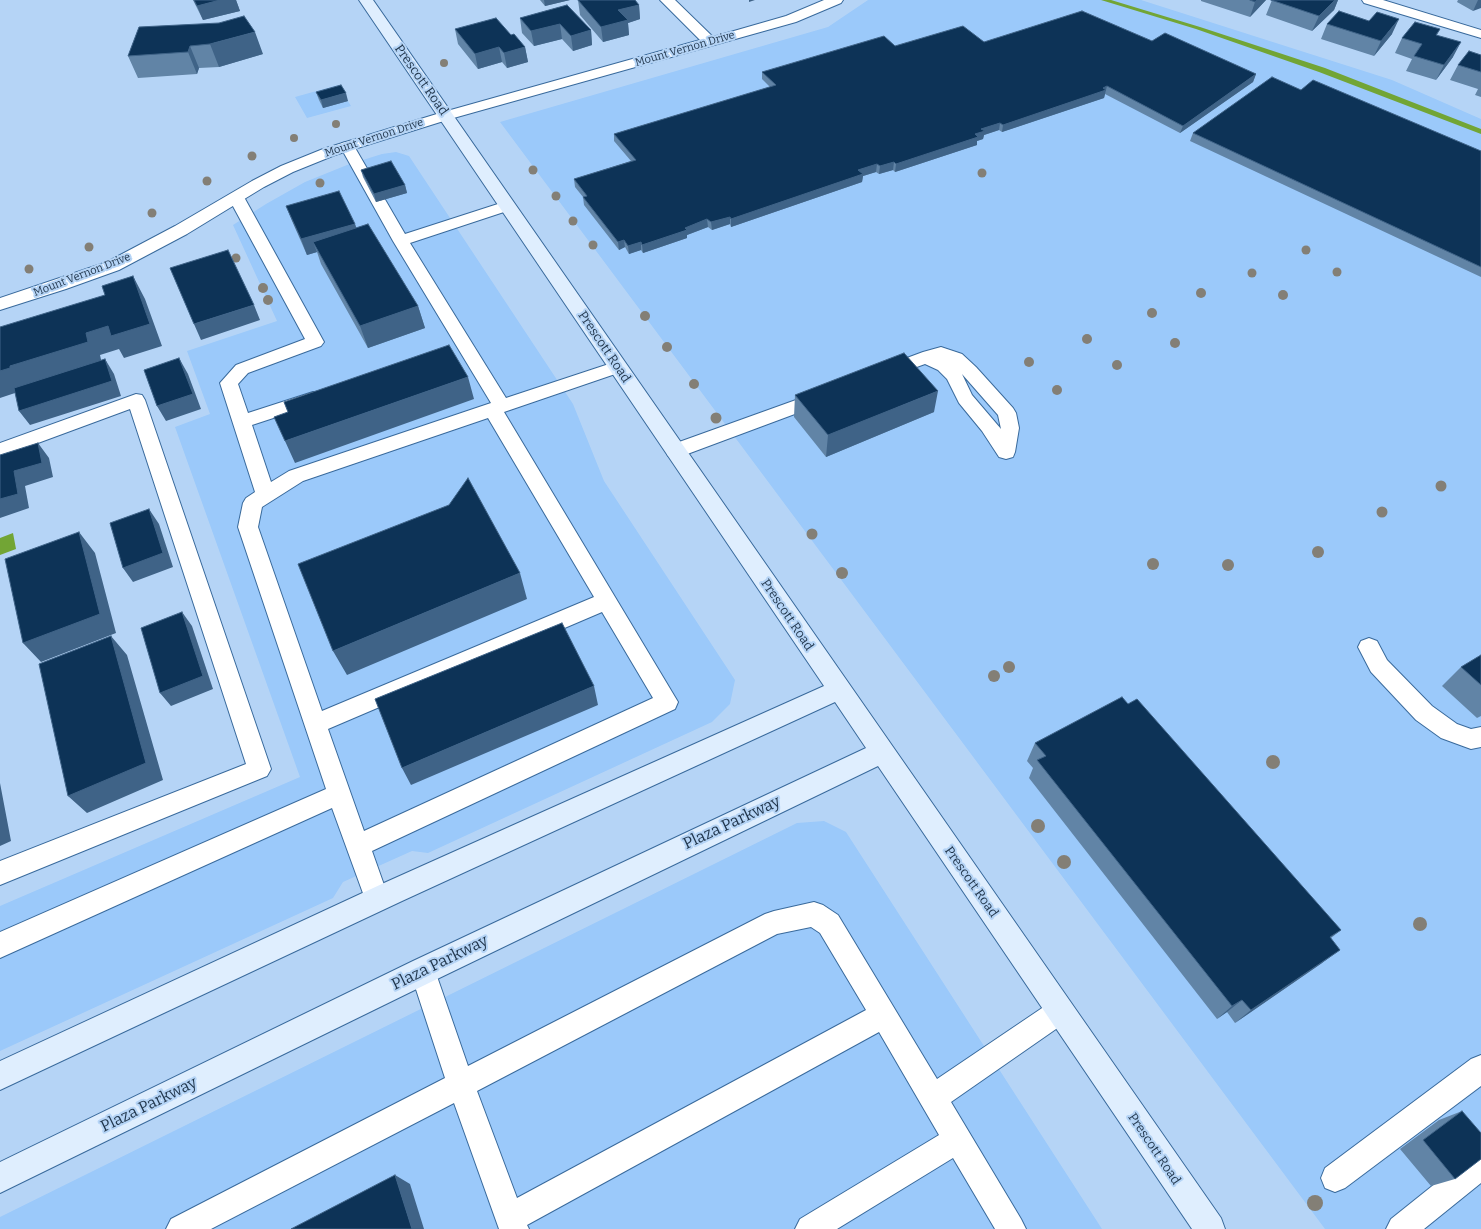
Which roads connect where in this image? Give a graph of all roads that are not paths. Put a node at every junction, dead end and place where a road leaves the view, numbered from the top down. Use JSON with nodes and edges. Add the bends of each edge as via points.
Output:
{"nodes":[{"id":1,"x":366,"y":0,"type":"edge"},
{"id":2,"x":667,"y":0,"type":"edge"},
{"id":3,"x":836,"y":0,"type":"edge"},
{"id":4,"x":1369,"y":0,"type":"edge"},
{"id":5,"x":1481,"y":34,"type":"edge"},
{"id":6,"x":710,"y":42,"type":"junction"},
{"id":7,"x":445,"y":116,"type":"junction"},
{"id":8,"x":347,"y":146,"type":"junction"},
{"id":9,"x":236,"y":197,"type":"junction"},
{"id":10,"x":507,"y":206,"type":"junction"},
{"id":11,"x":401,"y":241,"type":"junction"},
{"id":12,"x":0,"y":304,"type":"edge"},
{"id":13,"x":618,"y":367,"type":"junction"},
{"id":14,"x":868,"y":379,"type":"edge"},
{"id":15,"x":839,"y":390,"type":"edge"},
{"id":16,"x":331,"y":391,"type":"edge"},
{"id":17,"x":498,"y":408,"type":"junction"},
{"id":18,"x":242,"y":422,"type":"junction"},
{"id":19,"x":0,"y":450,"type":"edge"},
{"id":20,"x":675,"y":451,"type":"junction"},
{"id":21,"x":1006,"y":452,"type":"dead end"},
{"id":22,"x":266,"y":495,"type":"junction"},
{"id":23,"x":607,"y":601,"type":"junction"},
{"id":24,"x":1369,"y":647,"type":"dead end"},
{"id":25,"x":838,"y":690,"type":"junction"},
{"id":26,"x":315,"y":724,"type":"junction"},
{"id":27,"x":1481,"y":737,"type":"edge"},
{"id":28,"x":882,"y":752,"type":"junction"},
{"id":29,"x":339,"y":794,"type":"junction"},
{"id":30,"x":358,"y":846,"type":"junction"},
{"id":31,"x":0,"y":873,"type":"edge"},
{"id":32,"x":377,"y":899,"type":"junction"},
{"id":33,"x":0,"y":945,"type":"edge"},
{"id":34,"x":422,"y":970,"type":"junction"},
{"id":35,"x":1060,"y":1011,"type":"junction"},
{"id":36,"x":883,"y":1015,"type":"junction"},
{"id":37,"x":1481,"y":1069,"type":"edge"},
{"id":38,"x":0,"y":1076,"type":"edge"},
{"id":39,"x":461,"y":1084,"type":"junction"},
{"id":40,"x":932,"y":1098,"type":"junction"},
{"id":41,"x":957,"y":1140,"type":"junction"},
{"id":42,"x":1481,"y":1165,"type":"edge"},
{"id":43,"x":0,"y":1178,"type":"edge"},
{"id":44,"x":1335,"y":1178,"type":"dead end"},
{"id":45,"x":512,"y":1224,"type":"edge"},
{"id":46,"x":181,"y":1229,"type":"edge"},
{"id":47,"x":810,"y":1229,"type":"edge"},
{"id":48,"x":1010,"y":1229,"type":"edge"},
{"id":49,"x":1210,"y":1229,"type":"edge"},
{"id":50,"x":1401,"y":1229,"type":"edge"}],
"edges":[{"from":1,"to":7,"type":"main road","name":"Prescott Road"},
{"from":2,"to":6,"type":"street"},
{"from":3,"to":6,"type":"street","name":"Mount Vernon Drive","via":[[791,19]]},
{"from":4,"to":5,"type":"street"},
{"from":6,"to":7,"type":"street","name":"Mount Vernon Drive"},
{"from":7,"to":8,"type":"street","name":"Mount Vernon Drive"},
{"from":7,"to":10,"type":"main road","name":"Prescott Road"},
{"from":8,"to":9,"type":"street","name":"Mount Vernon Drive","via":[[287,169]]},
{"from":8,"to":11,"type":"lane"},
{"from":9,"to":12,"type":"street","name":"Mount Vernon Drive","via":[[182,230],[113,266]]},
{"from":9,"to":18,"type":"lane","via":[[315,342],[242,369],[229,383]]},
{"from":10,"to":11,"type":"lane"},
{"from":10,"to":13,"type":"main road","name":"Prescott Road"},
{"from":11,"to":17,"type":"lane","via":[[457,348]]},
{"from":13,"to":17,"type":"lane"},
{"from":13,"to":20,"type":"main road","name":"Prescott Road"},
{"from":14,"to":21,"type":"lane","via":[[941,353],[956,358],[1007,413],[1010,428]]},
{"from":15,"to":20,"type":"lane"},
{"from":16,"to":18,"type":"lane"},
{"from":17,"to":22,"type":"lane","via":[[296,476]]},
{"from":17,"to":23,"type":"lane"},
{"from":18,"to":22,"type":"lane"},
{"from":19,"to":31,"type":"lane","via":[[136,400],[259,769]]},
{"from":20,"to":25,"type":"main road","name":"Prescott Road"},
{"from":22,"to":26,"type":"lane","via":[[253,503],[248,527]]},
{"from":23,"to":26,"type":"lane"},
{"from":23,"to":30,"type":"lane","via":[[667,702]]},
{"from":24,"to":27,"type":"lane","via":[[1379,666],[1424,713],[1449,731],[1471,739]]},
{"from":25,"to":28,"type":"main road","name":"Prescott Road"},
{"from":25,"to":32,"type":"main road"},
{"from":26,"to":29,"type":"lane"},
{"from":28,"to":34,"type":"main road","name":"Plaza Parkway"},
{"from":28,"to":35,"type":"main road","name":"Prescott Road"},
{"from":29,"to":30,"type":"lane"},
{"from":29,"to":33,"type":"lane"},
{"from":30,"to":32,"type":"lane"},
{"from":32,"to":38,"type":"main road"},
{"from":34,"to":39,"type":"lane"},
{"from":34,"to":43,"type":"main road","name":"Plaza Parkway"},
{"from":35,"to":40,"type":"lane"},
{"from":35,"to":49,"type":"main road","name":"Prescott Road"},
{"from":36,"to":39,"type":"lane","via":[[829,924],[814,914],[774,923]]},
{"from":36,"to":40,"type":"lane"},
{"from":36,"to":45,"type":"lane"},
{"from":37,"to":44,"type":"lane"},
{"from":39,"to":45,"type":"lane"},
{"from":39,"to":46,"type":"lane"},
{"from":40,"to":41,"type":"lane"},
{"from":41,"to":47,"type":"lane"},
{"from":41,"to":48,"type":"lane"},
{"from":42,"to":50,"type":"lane"}]}
